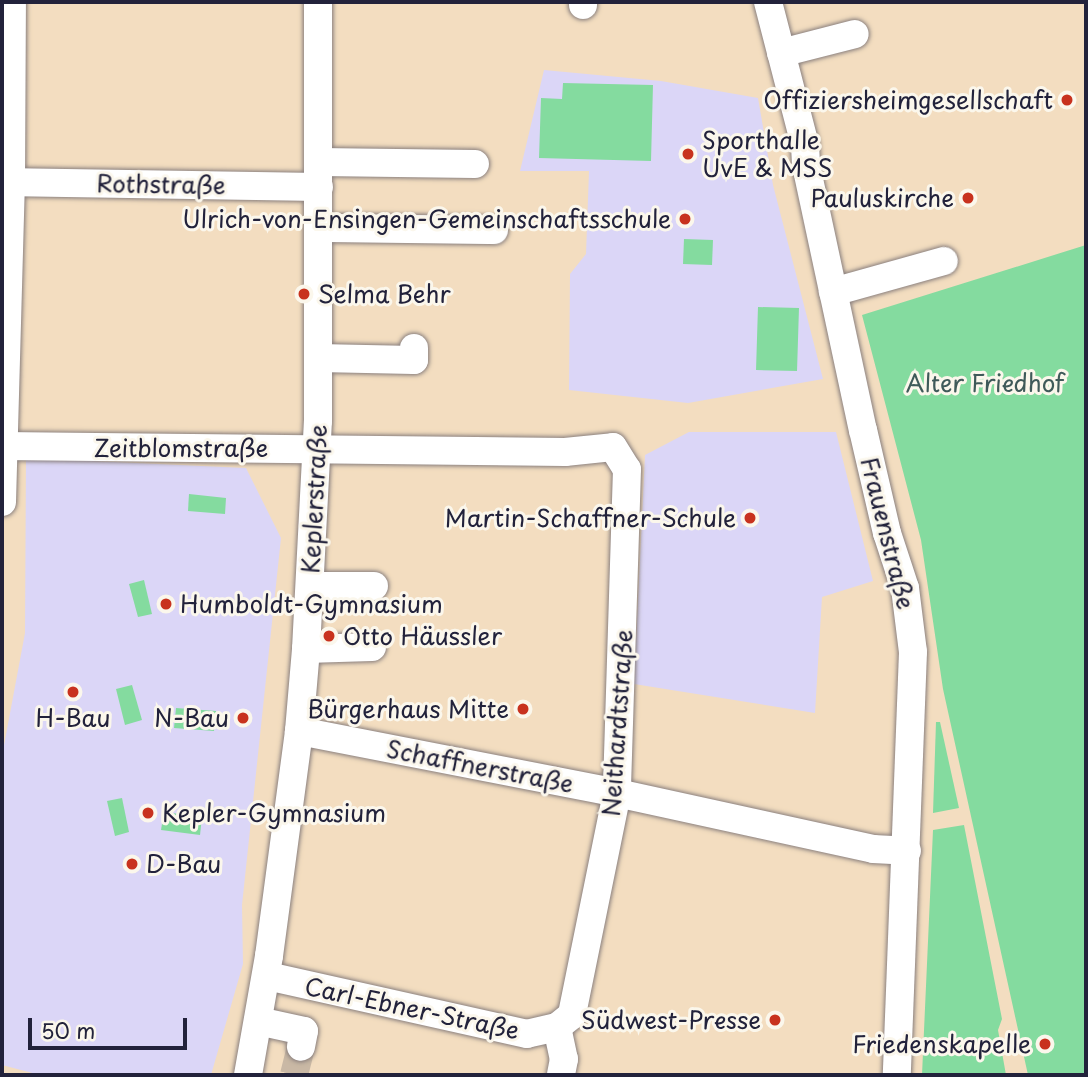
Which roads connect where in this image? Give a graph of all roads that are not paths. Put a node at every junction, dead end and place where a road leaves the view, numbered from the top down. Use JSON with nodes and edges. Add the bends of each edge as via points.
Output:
{"nodes":[{"id":1,"x":12,"y":2,"type":"edge"},
{"id":2,"x":318,"y":2,"type":"edge"},
{"id":3,"x":768,"y":2,"type":"edge"},
{"id":4,"x":855,"y":34,"type":"dead end"},
{"id":5,"x":781,"y":53,"type":"junction"},
{"id":6,"x":475,"y":164,"type":"dead end"},
{"id":7,"x":319,"y":175,"type":"junction"},
{"id":8,"x":6,"y":182,"type":"edge"},
{"id":9,"x":320,"y":228,"type":"junction"},
{"id":10,"x":494,"y":230,"type":"dead end"},
{"id":11,"x":944,"y":261,"type":"dead end"},
{"id":12,"x":833,"y":292,"type":"junction"},
{"id":13,"x":414,"y":348,"type":"dead end"},
{"id":14,"x":318,"y":358,"type":"junction"},
{"id":15,"x":3,"y":446,"type":"edge"},
{"id":16,"x":613,"y":447,"type":"joint"},
{"id":17,"x":318,"y":449,"type":"junction"},
{"id":18,"x":2,"y":502,"type":"edge"},
{"id":19,"x":310,"y":586,"type":"junction"},
{"id":20,"x":374,"y":586,"type":"dead end"},
{"id":21,"x":372,"y":648,"type":"dead end"},
{"id":22,"x":306,"y":649,"type":"junction"},
{"id":23,"x":299,"y":731,"type":"junction"},
{"id":24,"x":617,"y":793,"type":"junction"},
{"id":25,"x":906,"y":851,"type":"junction"},
{"id":26,"x":267,"y":976,"type":"junction"},
{"id":27,"x":258,"y":1021,"type":"junction"},
{"id":28,"x":557,"y":1027,"type":"junction"},
{"id":29,"x":301,"y":1047,"type":"dead end"},
{"id":30,"x":248,"y":1075,"type":"edge"},
{"id":31,"x":561,"y":1075,"type":"edge"},
{"id":32,"x":897,"y":1075,"type":"edge"}],
"edges":[{"from":1,"to":8,"type":"street"},
{"from":2,"to":7,"type":"street","name":"Keplerstraße"},
{"from":3,"to":5,"type":"street","name":"Frauenstraße"},
{"from":4,"to":5,"type":"street"},
{"from":5,"to":12,"type":"street","name":"Frauenstraße","via":[[805,145]]},
{"from":6,"to":7,"type":"street","name":"Rothstraße"},
{"from":7,"to":8,"type":"street","name":"Rothstraße"},
{"from":7,"to":9,"type":"street","name":"Keplerstraße"},
{"from":8,"to":15,"type":"street"},
{"from":9,"to":10,"type":"street"},
{"from":9,"to":14,"type":"street","name":"Keplerstraße"},
{"from":11,"to":12,"type":"street"},
{"from":12,"to":25,"type":"street","name":"Frauenstraße","via":[[884,520],[905,588],[913,652]]},
{"from":13,"to":14,"type":"street","via":[[414,360]]},
{"from":14,"to":17,"type":"street","name":"Keplerstraße"},
{"from":15,"to":17,"type":"street","name":"Zeitblomstraße"},
{"from":15,"to":18,"type":"street"},
{"from":16,"to":17,"type":"street","name":"Zeitblomstraße","via":[[565,452]]},
{"from":16,"to":24,"type":"street","name":"Neithardtstraße","via":[[627,469]]},
{"from":17,"to":19,"type":"street","name":"Keplerstraße"},
{"from":19,"to":20,"type":"street"},
{"from":19,"to":22,"type":"street","name":"Keplerstraße"},
{"from":21,"to":22,"type":"street"},
{"from":22,"to":23,"type":"street","name":"Keplerstraße"},
{"from":23,"to":24,"type":"street","name":"Schaffnerstraße"},
{"from":23,"to":26,"type":"street","name":"Keplerstraße"},
{"from":24,"to":25,"type":"street","name":"Schaffnerstraße","via":[[873,849]]},
{"from":24,"to":28,"type":"street","name":"Neithardtstraße","via":[[572,1015]]},
{"from":25,"to":32,"type":"street","name":"Frauenstraße"},
{"from":26,"to":27,"type":"street","name":"Keplerstraße"},
{"from":26,"to":28,"type":"street","name":"Carl-Ebner-Straße","via":[[436,1002],[527,1034]]},
{"from":27,"to":29,"type":"street","via":[[304,1031]]},
{"from":27,"to":30,"type":"street","name":"Keplerstraße"},
{"from":28,"to":31,"type":"street","via":[[564,1059]]}]}
